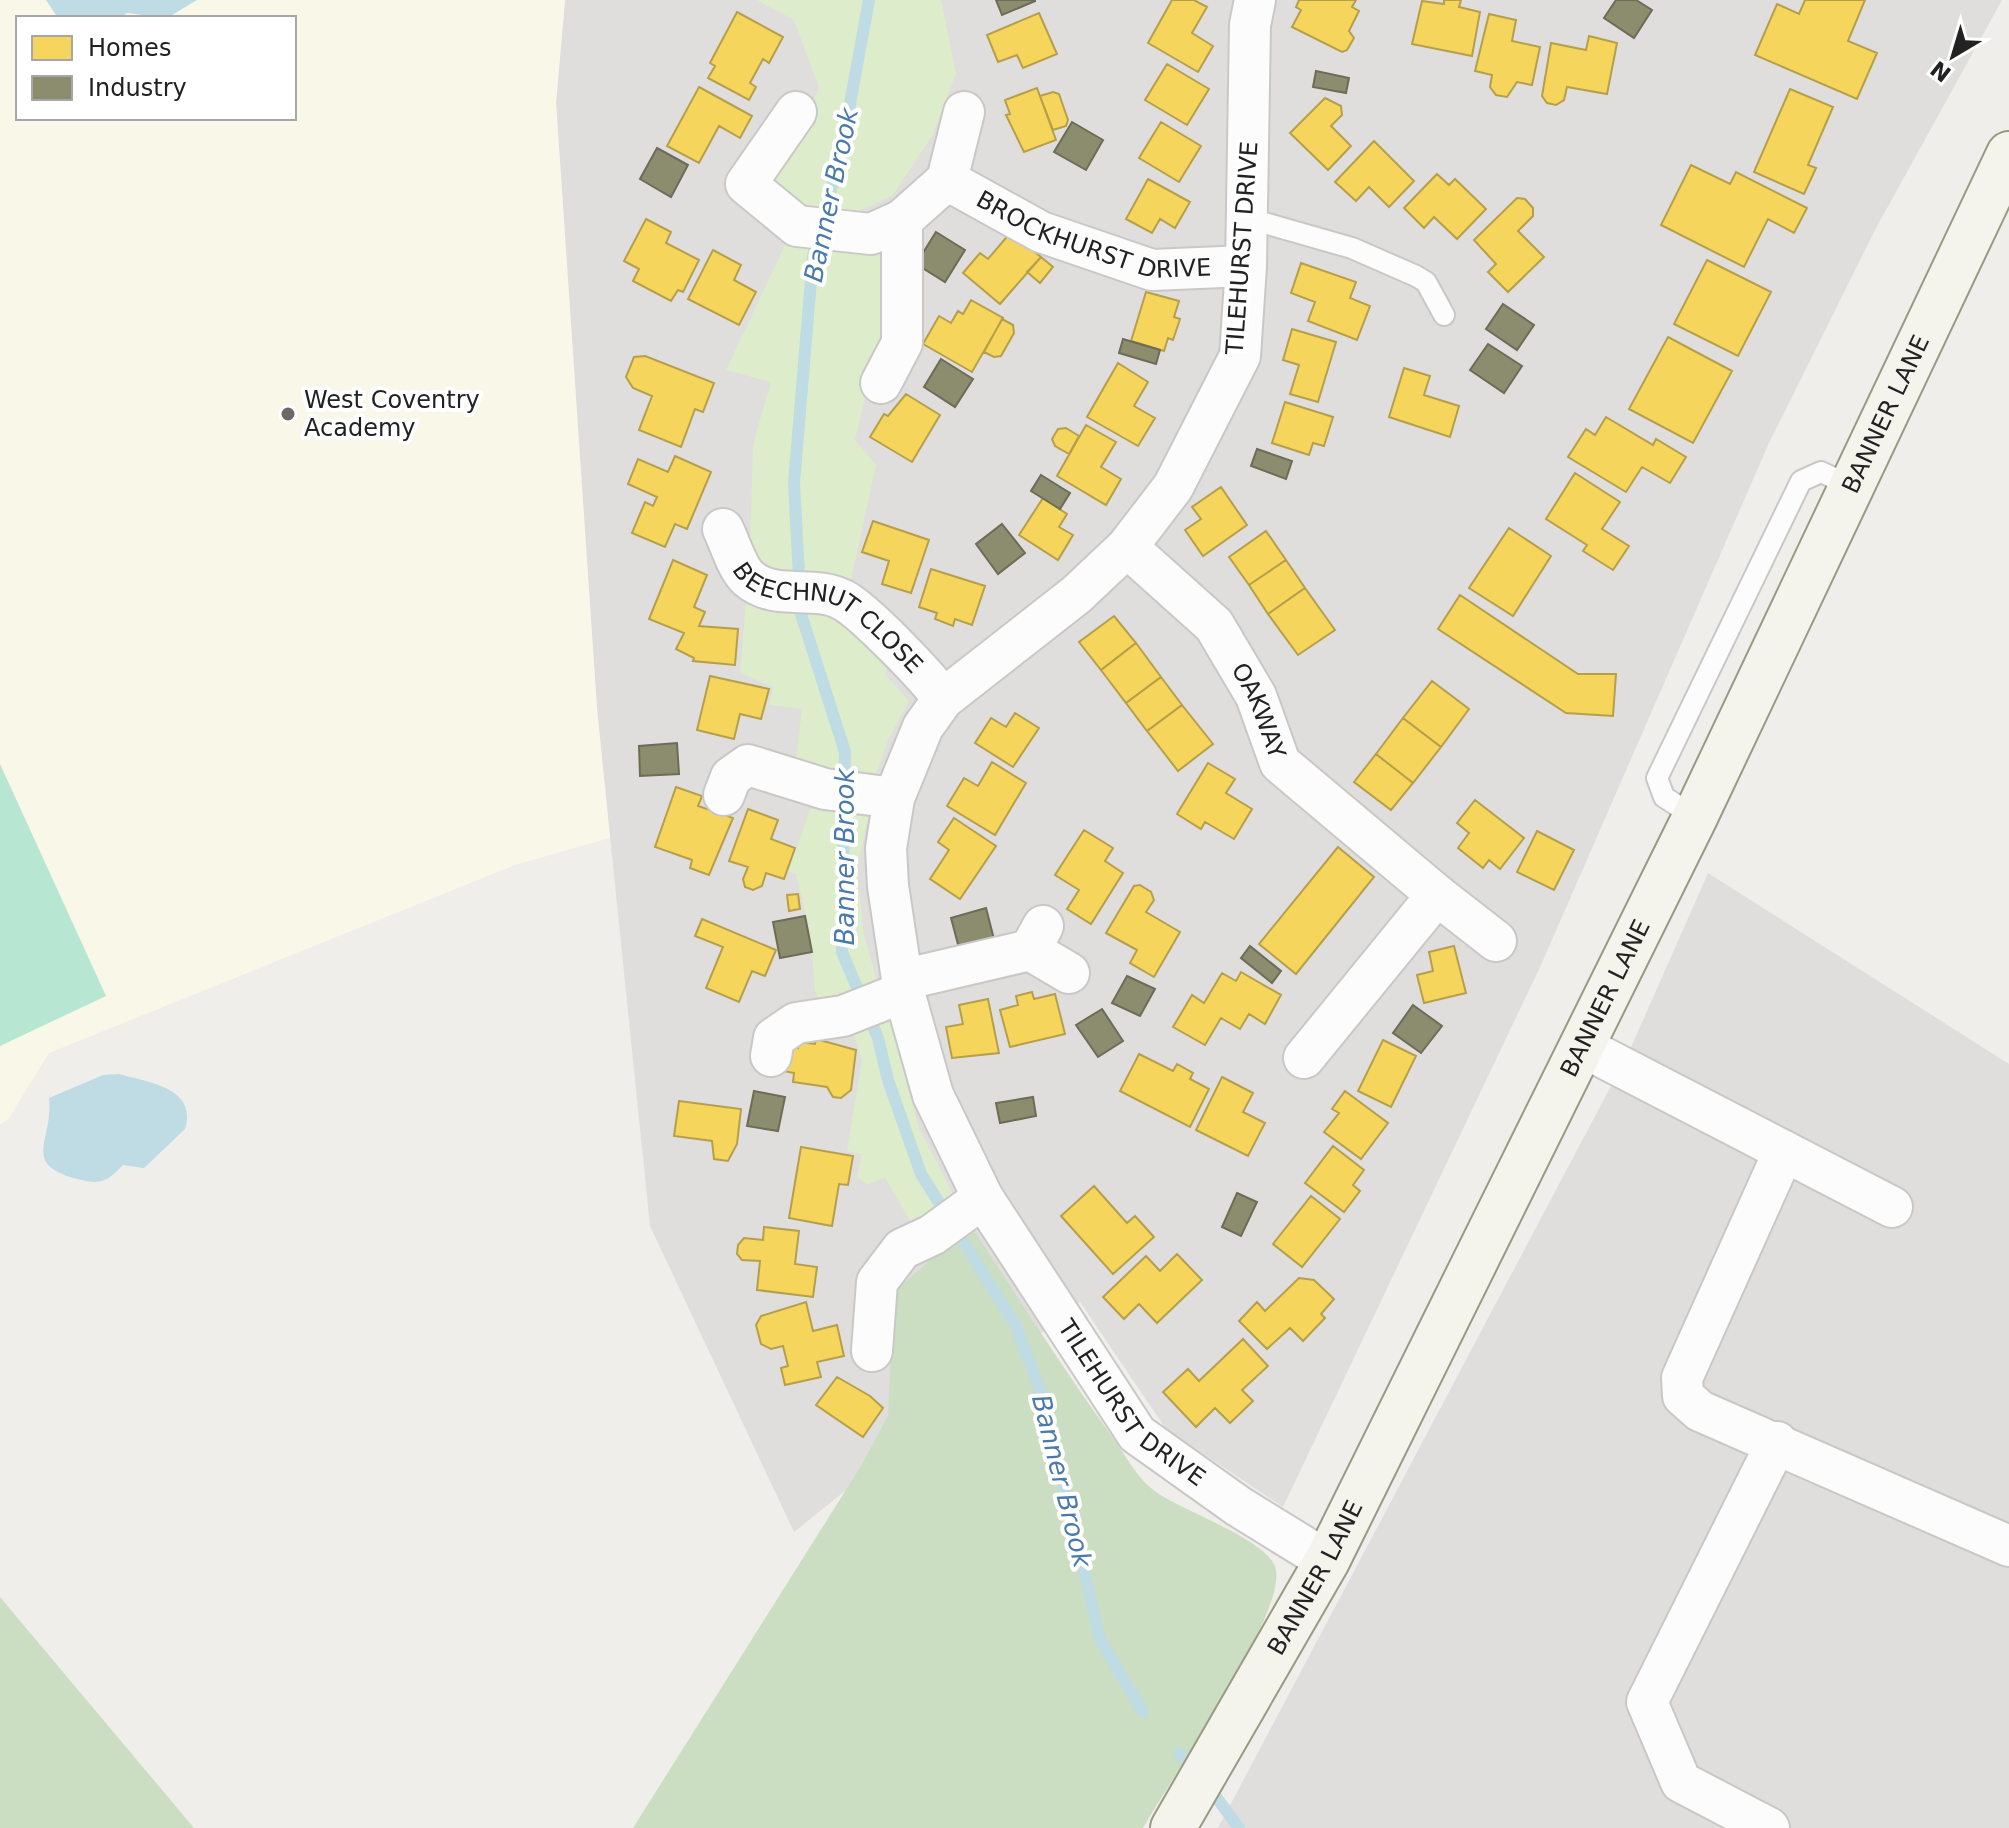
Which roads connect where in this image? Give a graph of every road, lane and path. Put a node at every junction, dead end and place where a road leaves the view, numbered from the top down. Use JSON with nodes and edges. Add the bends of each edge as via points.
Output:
{"nodes":[{"id":1,"x":1255,"y":0,"type":"edge"},
{"id":2,"x":796,"y":112,"type":"dead end"},
{"id":3,"x":964,"y":112,"type":"dead end"},
{"id":4,"x":2009,"y":154,"type":"edge"},
{"id":5,"x":947,"y":180,"type":"junction"},
{"id":6,"x":1247,"y":218,"type":"junction"},
{"id":7,"x":902,"y":220,"type":"junction"},
{"id":8,"x":1246,"y":266,"type":"junction"},
{"id":9,"x":1444,"y":315,"type":"dead end"},
{"id":10,"x":881,"y":383,"type":"dead end"},
{"id":11,"x":723,"y":529,"type":"dead end"},
{"id":12,"x":1127,"y":547,"type":"junction"},
{"id":13,"x":943,"y":699,"type":"junction"},
{"id":14,"x":724,"y":795,"type":"dead end"},
{"id":15,"x":882,"y":796,"type":"junction"},
{"id":16,"x":1437,"y":895,"type":"junction"},
{"id":17,"x":1496,"y":941,"type":"dead end"},
{"id":18,"x":1069,"y":973,"type":"dead end"},
{"id":19,"x":897,"y":991,"type":"junction"},
{"id":20,"x":1583,"y":1047,"type":"junction"},
{"id":21,"x":771,"y":1056,"type":"dead end"},
{"id":22,"x":1304,"y":1058,"type":"dead end"},
{"id":23,"x":1784,"y":1151,"type":"junction"},
{"id":24,"x":1892,"y":1207,"type":"dead end"},
{"id":25,"x":959,"y":1215,"type":"junction"},
{"id":26,"x":872,"y":1351,"type":"dead end"},
{"id":27,"x":1777,"y":1442,"type":"junction"},
{"id":28,"x":2009,"y":1546,"type":"edge"},
{"id":29,"x":1327,"y":1561,"type":"junction"},
{"id":30,"x":1173,"y":1828,"type":"edge"},
{"id":31,"x":1769,"y":1828,"type":"edge"}],
"edges":[{"from":1,"to":6,"type":"street","name":"TILEHURST DRIVE","via":[[1250,25]]},
{"from":2,"to":7,"type":"street","name":"BROCKHURST DRIVE","via":[[746,184],[797,226],[871,234]]},
{"from":3,"to":5,"type":"street","name":"BROCKHURST DRIVE"},
{"from":4,"to":20,"type":"street","name":"BANNER LANE"},
{"from":5,"to":7,"type":"street","name":"BROCKHURST DRIVE"},
{"from":5,"to":8,"type":"street","name":"BROCKHURST DRIVE","via":[[1041,232],[1152,270]]},
{"from":6,"to":8,"type":"street","name":"TILEHURST DRIVE"},
{"from":6,"to":9,"type":"lane","via":[[1352,248],[1416,276],[1426,282]]},
{"from":7,"to":10,"type":"street","via":[[902,343]]},
{"from":8,"to":12,"type":"street","name":"TILEHURST DRIVE","via":[[1240,356],[1173,487]]},
{"from":11,"to":13,"type":"street","name":"BEECHNUT CLOSE","via":[[747,577],[772,591],[821,593],[844,600],[930,680]]},
{"from":12,"to":13,"type":"street","name":"TILEHURST DRIVE","via":[[1076,595]]},
{"from":12,"to":16,"type":"street","name":"OAKWAY","via":[[1214,625],[1256,696],[1280,763]]},
{"from":13,"to":15,"type":"street","name":"TILEHURST DRIVE"},
{"from":14,"to":15,"type":"street","via":[[731,777],[748,765],[825,789]]},
{"from":15,"to":19,"type":"street","name":"TILEHURST DRIVE"},
{"from":16,"to":17,"type":"street","name":"OAKWAY"},
{"from":16,"to":22,"type":"street"},
{"from":18,"to":19,"type":"street","via":[[1037,938]]},
{"from":19,"to":21,"type":"street","via":[[843,1016],[796,1023],[774,1038]]},
{"from":19,"to":25,"type":"street","name":"TILEHURST DRIVE","via":[[933,1095]]},
{"from":20,"to":23,"type":"street"},
{"from":20,"to":29,"type":"street","name":"BANNER LANE"},
{"from":23,"to":24,"type":"street"},
{"from":23,"to":27,"type":"street","via":[[1682,1378],[1683,1396],[1700,1411]]},
{"from":25,"to":26,"type":"street","via":[[902,1249],[877,1282]]},
{"from":25,"to":29,"type":"street","name":"TILEHURST DRIVE","via":[[1137,1434]]},
{"from":27,"to":28,"type":"street"},
{"from":27,"to":31,"type":"street","via":[[1647,1702],[1681,1782]]},
{"from":29,"to":30,"type":"street","name":"BANNER LANE"}]}
